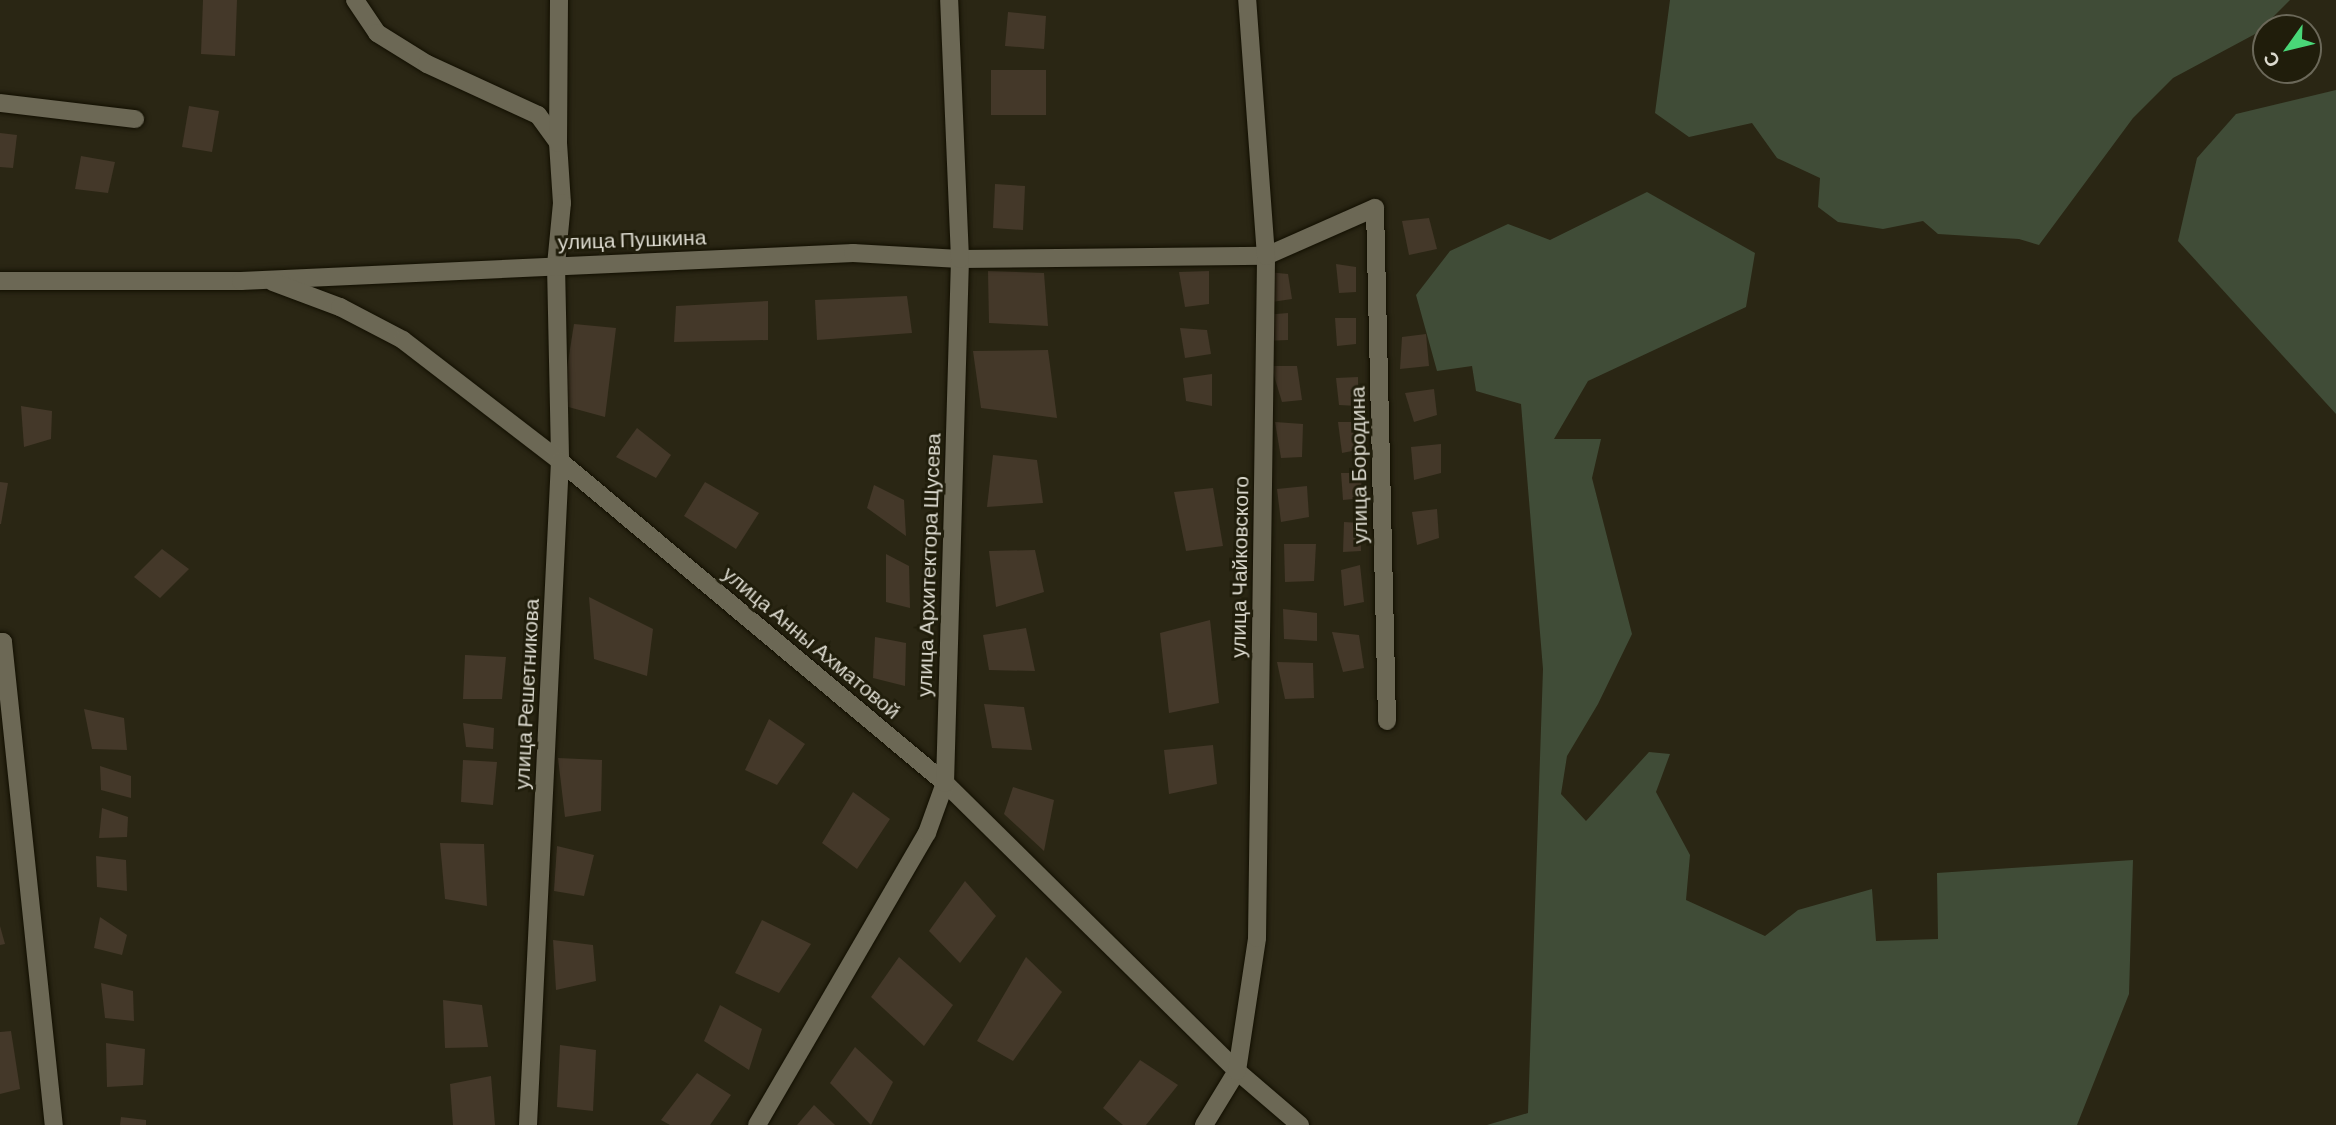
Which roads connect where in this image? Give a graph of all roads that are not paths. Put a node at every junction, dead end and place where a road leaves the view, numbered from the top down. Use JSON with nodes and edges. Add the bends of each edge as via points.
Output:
{"nodes":[{"id":1,"x":355,"y":0,"type":"edge"},
{"id":2,"x":559,"y":0,"type":"edge"},
{"id":3,"x":949,"y":0,"type":"edge"},
{"id":4,"x":1247,"y":0,"type":"edge"},
{"id":5,"x":0,"y":103,"type":"edge"},
{"id":6,"x":135,"y":119,"type":"dead end"},
{"id":7,"x":558,"y":143,"type":"junction"},
{"id":8,"x":1266,"y":256,"type":"junction"},
{"id":9,"x":960,"y":259,"type":"junction"},
{"id":10,"x":556,"y":265,"type":"junction"},
{"id":11,"x":266,"y":279,"type":"junction"},
{"id":12,"x":0,"y":281,"type":"edge"},
{"id":13,"x":560,"y":461,"type":"junction"},
{"id":14,"x":0,"y":642,"type":"edge"},
{"id":15,"x":1387,"y":721,"type":"dead end"},
{"id":16,"x":945,"y":783,"type":"junction"},
{"id":17,"x":1237,"y":1071,"type":"junction"},
{"id":18,"x":54,"y":1125,"type":"edge"},
{"id":19,"x":528,"y":1125,"type":"edge"},
{"id":20,"x":757,"y":1125,"type":"edge"},
{"id":21,"x":1204,"y":1125,"type":"edge"},
{"id":22,"x":1300,"y":1125,"type":"edge"}],
"edges":[{"from":1,"to":7,"type":"street","via":[[377,33],[428,64],[538,115]]},
{"from":2,"to":7,"type":"street"},
{"from":3,"to":9,"type":"street","name":"улица Архитектора Щусева"},
{"from":4,"to":8,"type":"street","name":"улица Чайковского"},
{"from":5,"to":6,"type":"street"},
{"from":7,"to":10,"type":"street","name":"улица Решетникова","via":[[562,203]]},
{"from":8,"to":9,"type":"street","name":"улица Пушкина"},
{"from":8,"to":15,"type":"street","name":"улица Бородина","via":[[1375,208]]},
{"from":8,"to":17,"type":"street","name":"улица Чайковского","via":[[1257,937]]},
{"from":9,"to":10,"type":"street","name":"улица Пушкина","via":[[853,253]]},
{"from":9,"to":16,"type":"street","name":"улица Архитектора Щусева"},
{"from":10,"to":11,"type":"street","name":"улица Пушкина"},
{"from":10,"to":13,"type":"street","name":"улица Решетникова"},
{"from":11,"to":12,"type":"street","name":"улица Пушкина"},
{"from":11,"to":13,"type":"street","name":"улица Анны Ахматовой","via":[[340,307],[403,340]]},
{"from":13,"to":16,"type":"street","name":"улица Анны Ахматовой"},
{"from":13,"to":19,"type":"street","name":"улица Решетникова"},
{"from":14,"to":18,"type":"street","via":[[4,642]]},
{"from":16,"to":17,"type":"street","name":"улица Анны Ахматовой"},
{"from":16,"to":20,"type":"street","name":"улица Архитектора Щусева","via":[[927,833]]},
{"from":17,"to":21,"type":"street","name":"улица Чайковского"},
{"from":17,"to":22,"type":"street","name":"улица Анны Ахматовой"}]}
